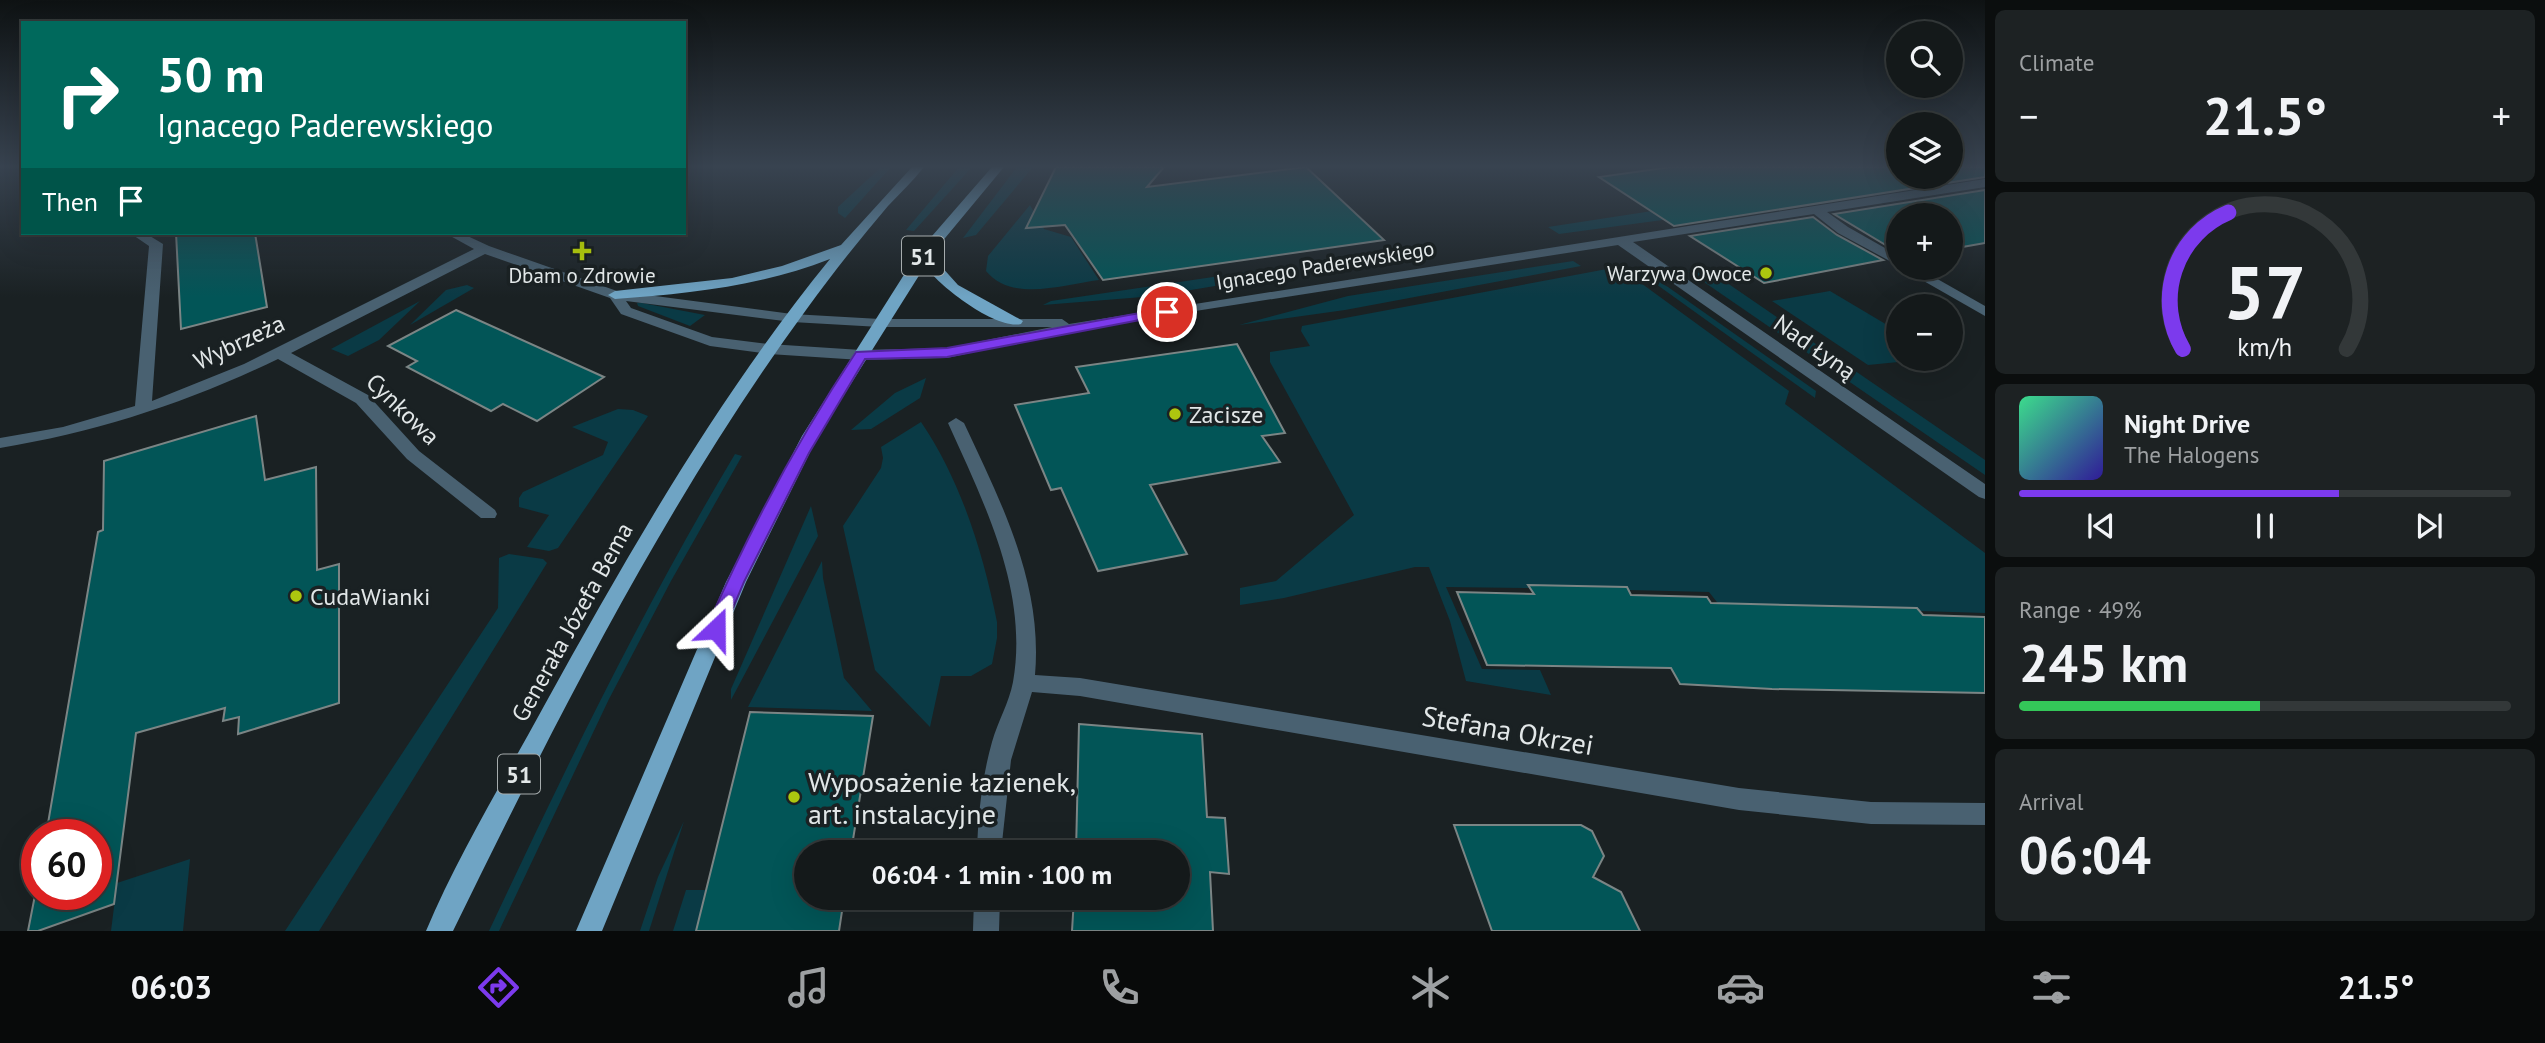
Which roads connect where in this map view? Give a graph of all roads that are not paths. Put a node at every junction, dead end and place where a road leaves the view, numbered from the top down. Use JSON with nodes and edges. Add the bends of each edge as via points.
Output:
{"nodes":[{"id":1,"x":880,"y":210,"type":"edge"},
{"id":2,"x":961,"y":210,"type":"edge"},
{"id":3,"x":1807,"y":210,"type":"edge"},
{"id":4,"x":1818,"y":210,"type":"edge"},
{"id":5,"x":140,"y":235,"type":"edge"},
{"id":6,"x":455,"y":235,"type":"edge"},
{"id":7,"x":1619,"y":239,"type":"junction"},
{"id":8,"x":849,"y":246,"type":"junction"},
{"id":9,"x":484,"y":249,"type":"junction"},
{"id":10,"x":924,"y":254,"type":"junction"},
{"id":11,"x":1886,"y":255,"type":"edge"},
{"id":12,"x":1929,"y":280,"type":"edge"},
{"id":13,"x":615,"y":295,"type":"junction"},
{"id":14,"x":1985,"y":312,"type":"edge"},
{"id":15,"x":792,"y":318,"type":"junction"},
{"id":16,"x":1016,"y":321,"type":"junction"},
{"id":17,"x":880,"y":323,"type":"junction"},
{"id":18,"x":1087,"y":324,"type":"junction"},
{"id":19,"x":769,"y":349,"type":"junction"},
{"id":20,"x":276,"y":352,"type":"junction"},
{"id":21,"x":861,"y":355,"type":"junction"},
{"id":22,"x":143,"y":410,"type":"junction"},
{"id":23,"x":956,"y":423,"type":"dead end"},
{"id":24,"x":0,"y":443,"type":"edge"},
{"id":25,"x":1985,"y":493,"type":"edge"},
{"id":26,"x":488,"y":514,"type":"dead end"},
{"id":27,"x":1024,"y":683,"type":"junction"},
{"id":28,"x":1985,"y":814,"type":"edge"},
{"id":29,"x":990,"y":840,"type":"edge"},
{"id":30,"x":987,"y":910,"type":"edge"},
{"id":31,"x":439,"y":931,"type":"edge"},
{"id":32,"x":589,"y":931,"type":"edge"},
{"id":33,"x":986,"y":931,"type":"edge"}],
"edges":[{"from":1,"to":8,"type":"main road","number":"51"},
{"from":2,"to":10,"type":"main road","number":"51"},
{"from":3,"to":7,"type":"street","name":"Ignacego Paderewskiego"},
{"from":4,"to":11,"type":"street"},
{"from":5,"to":22,"type":"street","via":[[156,244]]},
{"from":6,"to":9,"type":"street"},
{"from":7,"to":18,"type":"street","name":"Ignacego Paderewskiego"},
{"from":7,"to":25,"type":"street","name":"Nad Łyną"},
{"from":8,"to":13,"type":"main road","via":[[744,282]]},
{"from":8,"to":15,"type":"main road","number":"51"},
{"from":9,"to":13,"type":"street"},
{"from":9,"to":20,"type":"street","name":"Wybrzeża"},
{"from":10,"to":16,"type":"main road","via":[[937,276],[958,293]]},
{"from":10,"to":17,"type":"main road","number":"51"},
{"from":12,"to":14,"type":"street"},
{"from":13,"to":15,"type":"street"},
{"from":13,"to":19,"type":"street","via":[[626,311],[670,327],[710,341]]},
{"from":15,"to":17,"type":"street"},
{"from":15,"to":19,"type":"main road","name":"Generała Józefa Bema","number":"51"},
{"from":16,"to":17,"type":"street","name":"Ignacego Paderewskiego"},
{"from":16,"to":18,"type":"street","name":"Ignacego Paderewskiego"},
{"from":17,"to":21,"type":"main road","number":"51"},
{"from":18,"to":21,"type":"street","name":"Ignacego Paderewskiego","via":[[947,353]]},
{"from":19,"to":21,"type":"street","name":"Ignacego Paderewskiego"},
{"from":19,"to":31,"type":"main road","name":"Generała Józefa Bema","number":"51","via":[[603,619]]},
{"from":20,"to":22,"type":"street","name":"Wybrzeża"},
{"from":20,"to":26,"type":"street","name":"Cynkowa","via":[[362,399],[413,455]]},
{"from":21,"to":32,"type":"main road","number":"51","via":[[810,436],[736,582]]},
{"from":22,"to":24,"type":"street","name":"Wybrzeża"},
{"from":23,"to":27,"type":"street","via":[[1020,581],[1029,644]]},
{"from":27,"to":28,"type":"street","name":"Stefana Okrzei","via":[[1080,687],[1740,799],[1871,813]]},
{"from":27,"to":29,"type":"street","via":[[1002,747]]},
{"from":30,"to":33,"type":"street"}]}
